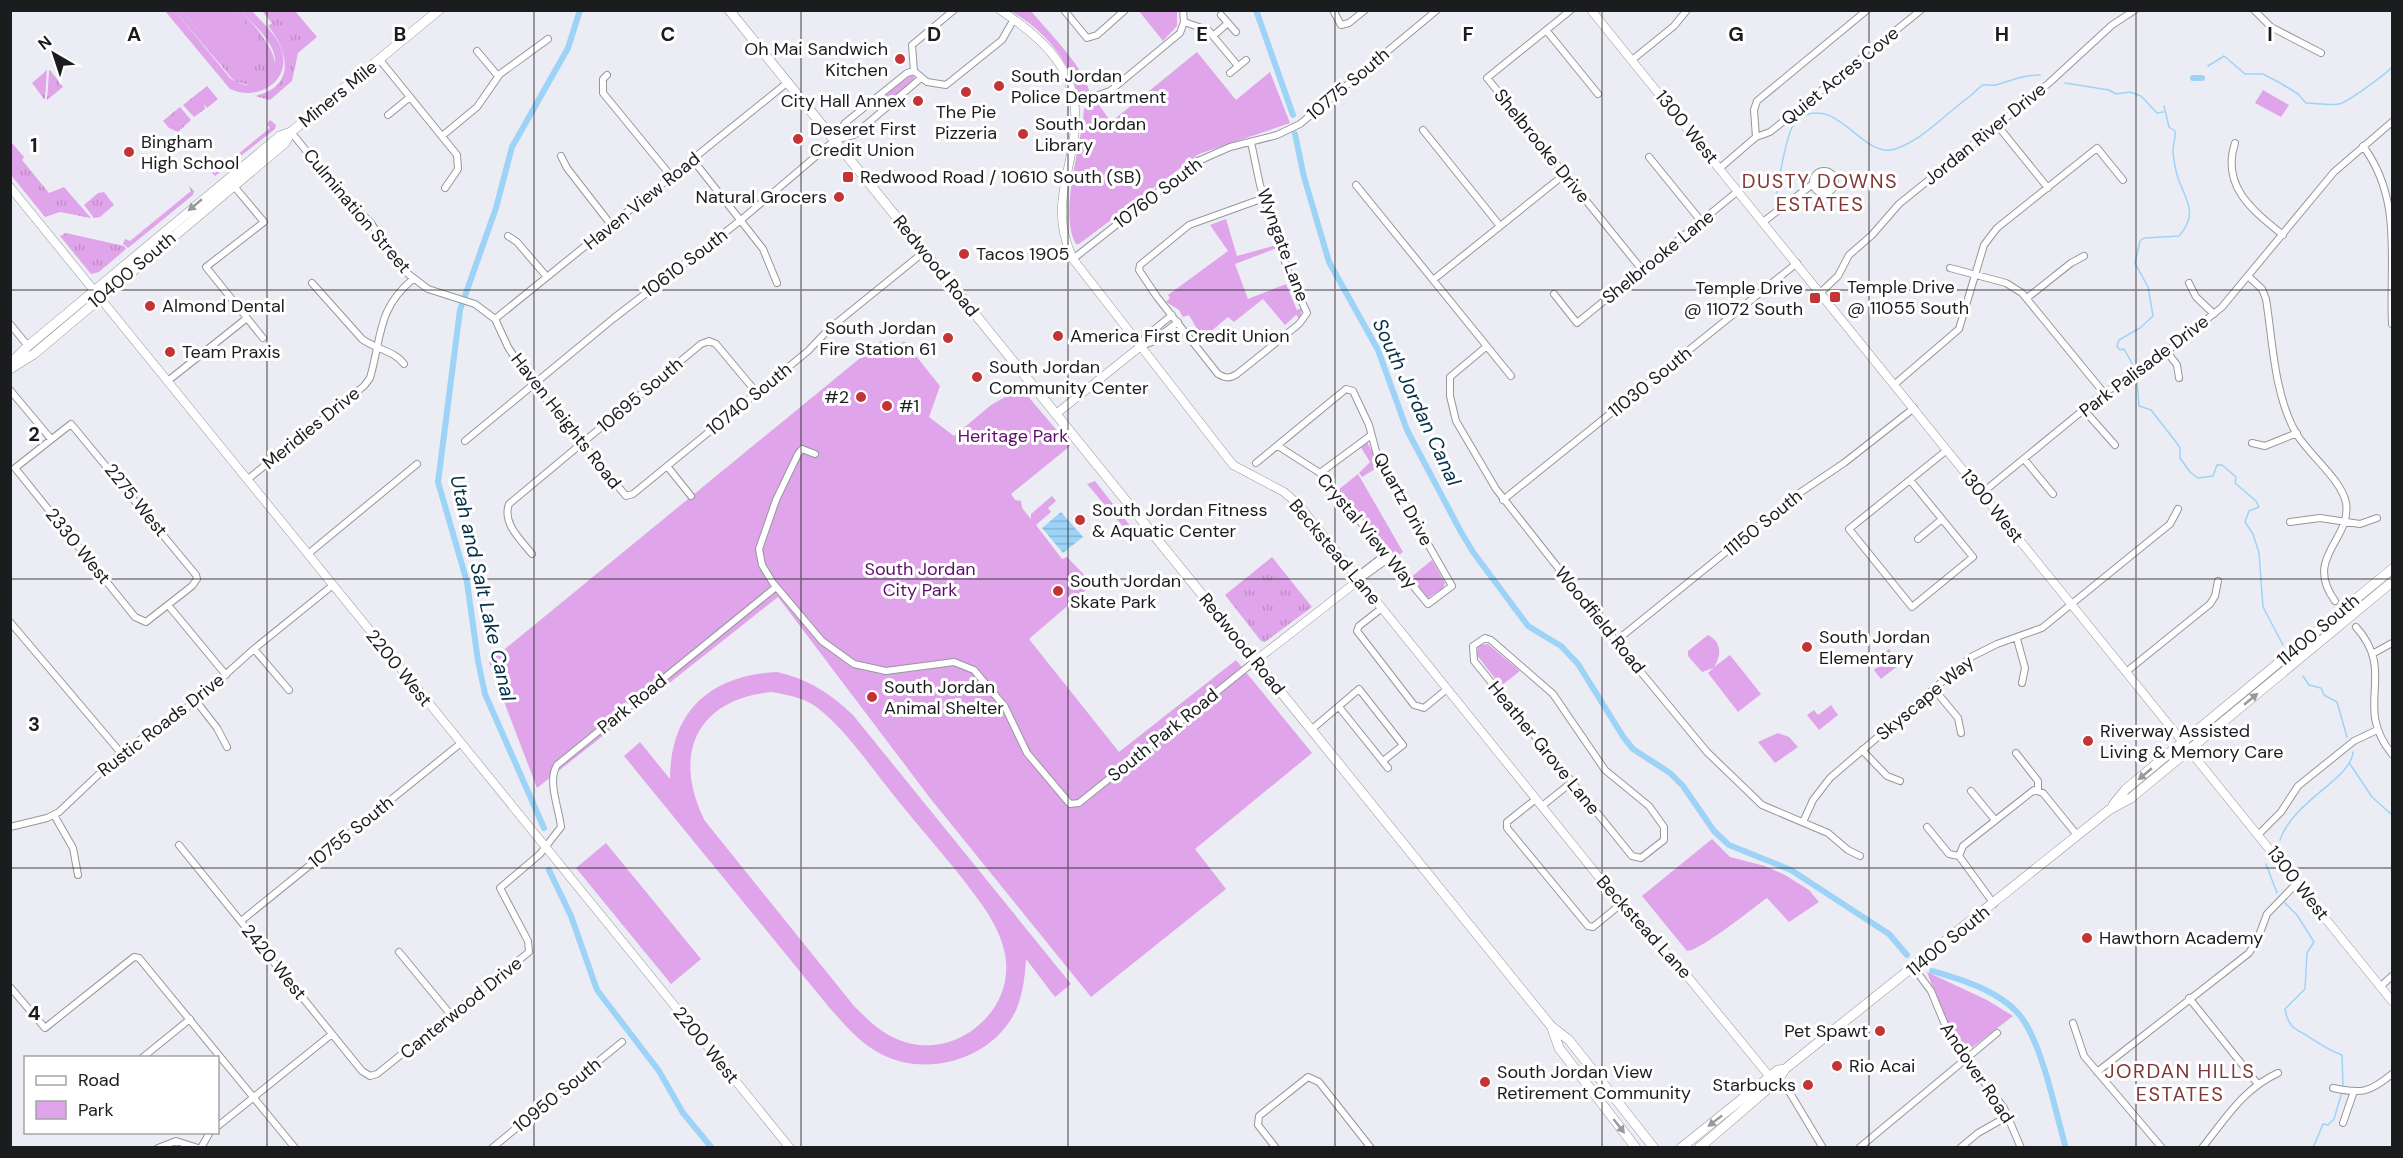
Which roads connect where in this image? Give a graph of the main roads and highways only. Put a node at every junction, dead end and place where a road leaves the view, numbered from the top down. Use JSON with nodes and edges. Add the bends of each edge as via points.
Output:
{"nodes":[{"id":1,"x":439,"y":10,"type":"edge"},
{"id":2,"x":729,"y":10,"type":"edge"},
{"id":3,"x":291,"y":132,"type":"junction"},
{"id":4,"x":211,"y":204,"type":"joint"},
{"id":5,"x":146,"y":245,"type":"joint"},
{"id":6,"x":51,"y":333,"type":"junction"},
{"id":7,"x":10,"y":364,"type":"edge"},
{"id":8,"x":10,"y":369,"type":"edge"},
{"id":9,"x":2392,"y":569,"type":"edge"},
{"id":10,"x":2392,"y":582,"type":"edge"},
{"id":11,"x":2109,"y":810,"type":"junction"},
{"id":12,"x":1551,"y":1026,"type":"junction"},
{"id":13,"x":1774,"y":1078,"type":"junction"},
{"id":14,"x":1636,"y":1148,"type":"edge"},
{"id":15,"x":1654,"y":1148,"type":"edge"},
{"id":16,"x":1682,"y":1148,"type":"edge"},
{"id":17,"x":1699,"y":1148,"type":"edge"}],
"edges":[{"from":1,"to":3,"type":"main road","name":"Miners Mile"},
{"from":2,"to":12,"type":"main road","name":"Redwood Road"},
{"from":3,"to":4,"type":"main road","name":"Miners Mile","via":[[285,143]]},
{"from":3,"to":5,"type":"main road","name":"Miners Mile","one_way":true,"via":[[280,136]]},
{"from":4,"to":6,"type":"main road","name":"10400 South","via":[[101,297]]},
{"from":5,"to":6,"type":"main road","name":"10400 South","via":[[94,289]]},
{"from":6,"to":7,"type":"main road","via":[[28,346]]},
{"from":6,"to":8,"type":"main road"},
{"from":9,"to":11,"type":"main road","name":"11400 South","one_way":true,"via":[[2126,789]]},
{"from":11,"to":10,"type":"main road","name":"11400 South","one_way":true,"via":[[2131,798]]},
{"from":11,"to":13,"type":"main road","name":"11400 South","via":[[1914,968],[1785,1069],[1778,1070]]},
{"from":12,"to":14,"type":"main road","name":"Redwood Road","one_way":true,"via":[[1559,1048]]},
{"from":12,"to":15,"type":"main road","name":"Redwood Road","via":[[1569,1040]]},
{"from":13,"to":16,"type":"main road","name":"11400 South","one_way":true},
{"from":13,"to":17,"type":"main road","name":"11400 South"}]}
